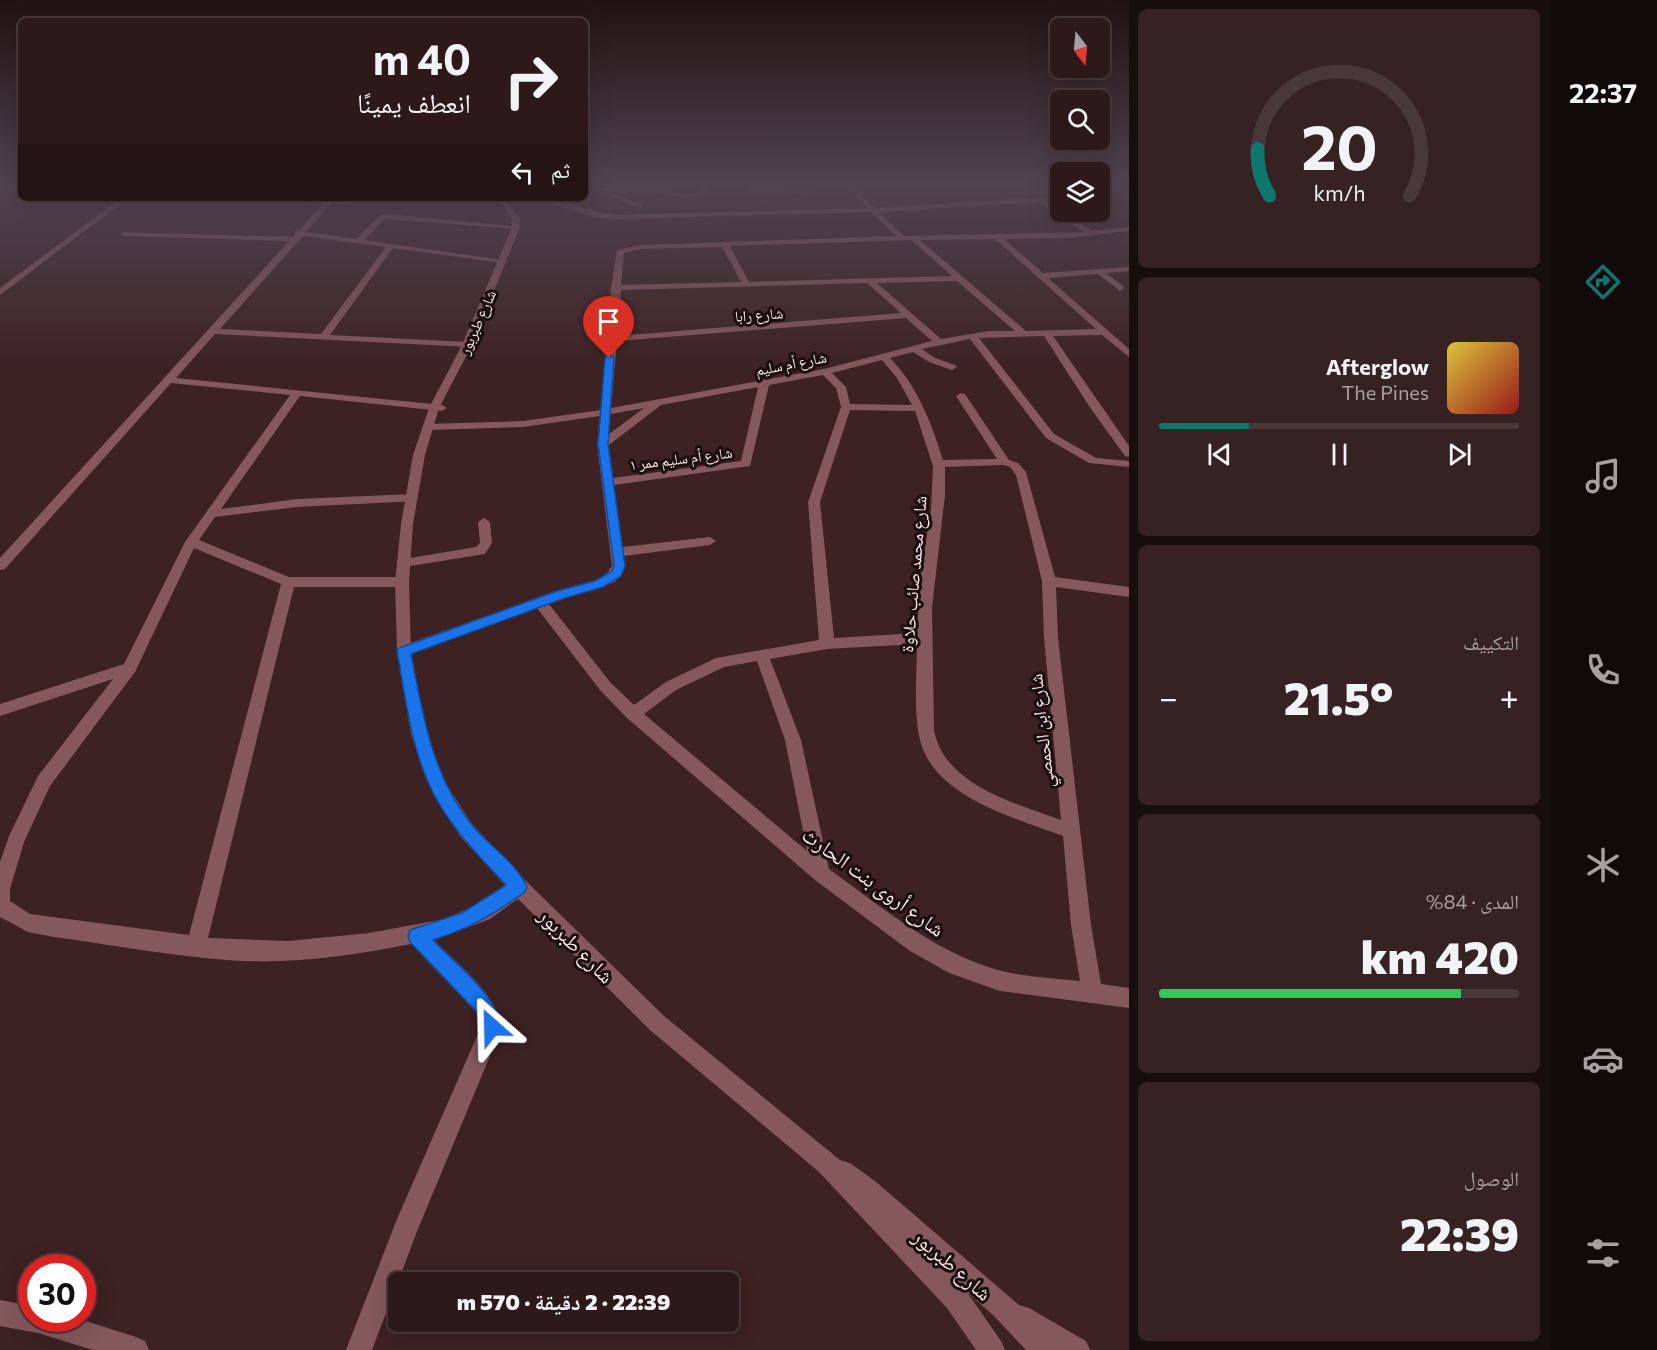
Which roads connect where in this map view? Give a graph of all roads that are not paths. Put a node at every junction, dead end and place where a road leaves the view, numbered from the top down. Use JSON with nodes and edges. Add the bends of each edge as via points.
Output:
{"nodes":[{"id":1,"x":59,"y":248,"type":"edge"},
{"id":2,"x":285,"y":248,"type":"edge"},
{"id":3,"x":390,"y":248,"type":"edge"},
{"id":4,"x":406,"y":248,"type":"edge"},
{"id":5,"x":509,"y":248,"type":"edge"},
{"id":6,"x":635,"y":248,"type":"edge"},
{"id":7,"x":727,"y":248,"type":"edge"},
{"id":8,"x":925,"y":248,"type":"edge"},
{"id":9,"x":1009,"y":248,"type":"edge"},
{"id":10,"x":504,"y":261,"type":"junction"},
{"id":11,"x":1129,"y":269,"type":"edge"},
{"id":12,"x":1101,"y":273,"type":"junction"},
{"id":13,"x":1040,"y":276,"type":"junction"},
{"id":14,"x":958,"y":278,"type":"junction"},
{"id":15,"x":870,"y":281,"type":"junction"},
{"id":16,"x":746,"y":284,"type":"junction"},
{"id":17,"x":615,"y":288,"type":"junction"},
{"id":18,"x":1120,"y":288,"type":"dead end"},
{"id":19,"x":0,"y":292,"type":"edge"},
{"id":20,"x":908,"y":315,"type":"junction"},
{"id":21,"x":212,"y":331,"type":"junction"},
{"id":22,"x":1102,"y":332,"type":"junction"},
{"id":23,"x":1023,"y":333,"type":"junction"},
{"id":24,"x":1047,"y":333,"type":"junction"},
{"id":25,"x":973,"y":336,"type":"junction"},
{"id":26,"x":324,"y":337,"type":"junction"},
{"id":27,"x":611,"y":339,"type":"junction"},
{"id":28,"x":939,"y":342,"type":"junction"},
{"id":29,"x":467,"y":345,"type":"junction"},
{"id":30,"x":914,"y":348,"type":"junction"},
{"id":31,"x":1129,"y":354,"type":"edge"},
{"id":32,"x":885,"y":358,"type":"junction"},
{"id":33,"x":952,"y":367,"type":"dead end"},
{"id":34,"x":825,"y":372,"type":"junction"},
{"id":35,"x":169,"y":380,"type":"junction"},
{"id":36,"x":764,"y":383,"type":"junction"},
{"id":37,"x":297,"y":393,"type":"junction"},
{"id":38,"x":961,"y":396,"type":"dead end"},
{"id":39,"x":661,"y":400,"type":"junction"},
{"id":40,"x":439,"y":406,"type":"junction"},
{"id":41,"x":846,"y":407,"type":"junction"},
{"id":42,"x":920,"y":408,"type":"junction"},
{"id":43,"x":604,"y":412,"type":"junction"},
{"id":44,"x":432,"y":428,"type":"junction"},
{"id":45,"x":603,"y":444,"type":"junction"},
{"id":46,"x":1129,"y":454,"type":"edge"},
{"id":47,"x":1005,"y":462,"type":"junction"},
{"id":48,"x":939,"y":464,"type":"junction"},
{"id":49,"x":1129,"y":464,"type":"edge"},
{"id":50,"x":607,"y":482,"type":"junction"},
{"id":51,"x":413,"y":494,"type":"junction"},
{"id":52,"x":212,"y":514,"type":"junction"},
{"id":53,"x":484,"y":522,"type":"dead end"},
{"id":54,"x":710,"y":541,"type":"dead end"},
{"id":55,"x":191,"y":542,"type":"junction"},
{"id":56,"x":618,"y":552,"type":"junction"},
{"id":57,"x":404,"y":563,"type":"junction"},
{"id":58,"x":0,"y":566,"type":"edge"},
{"id":59,"x":1049,"y":581,"type":"junction"},
{"id":60,"x":288,"y":582,"type":"junction"},
{"id":61,"x":402,"y":582,"type":"junction"},
{"id":62,"x":1129,"y":592,"type":"edge"},
{"id":63,"x":540,"y":602,"type":"junction"},
{"id":64,"x":923,"y":638,"type":"junction"},
{"id":65,"x":827,"y":644,"type":"junction"},
{"id":66,"x":404,"y":651,"type":"junction"},
{"id":67,"x":761,"y":654,"type":"junction"},
{"id":68,"x":130,"y":668,"type":"junction"},
{"id":69,"x":0,"y":710,"type":"edge"},
{"id":70,"x":633,"y":714,"type":"junction"},
{"id":71,"x":1071,"y":831,"type":"junction"},
{"id":72,"x":820,"y":874,"type":"junction"},
{"id":73,"x":519,"y":887,"type":"junction"},
{"id":74,"x":417,"y":936,"type":"junction"},
{"id":75,"x":196,"y":946,"type":"junction"},
{"id":76,"x":1092,"y":993,"type":"junction"},
{"id":77,"x":1129,"y":998,"type":"edge"},
{"id":78,"x":828,"y":1164,"type":"junction"},
{"id":79,"x":1003,"y":1307,"type":"junction"},
{"id":80,"x":0,"y":1313,"type":"edge"},
{"id":81,"x":136,"y":1350,"type":"edge"},
{"id":82,"x":358,"y":1350,"type":"edge"},
{"id":83,"x":992,"y":1350,"type":"edge"},
{"id":84,"x":1044,"y":1350,"type":"edge"},
{"id":85,"x":1077,"y":1350,"type":"edge"}],
"edges":[{"from":1,"to":19,"type":"street"},
{"from":2,"to":21,"type":"street"},
{"from":3,"to":26,"type":"street"},
{"from":4,"to":10,"type":"street"},
{"from":5,"to":10,"type":"street","name":"شارع طبربور"},
{"from":6,"to":17,"type":"street","via":[[618,254]]},
{"from":7,"to":16,"type":"street"},
{"from":8,"to":14,"type":"street"},
{"from":9,"to":13,"type":"street"},
{"from":10,"to":29,"type":"street","name":"شارع طبربور"},
{"from":11,"to":12,"type":"street"},
{"from":12,"to":13,"type":"street"},
{"from":12,"to":18,"type":"street"},
{"from":13,"to":22,"type":"street"},
{"from":14,"to":15,"type":"street"},
{"from":14,"to":23,"type":"street"},
{"from":15,"to":16,"type":"street"},
{"from":15,"to":20,"type":"street"},
{"from":16,"to":17,"type":"street"},
{"from":17,"to":27,"type":"street"},
{"from":20,"to":27,"type":"street","name":"شارع رابا"},
{"from":20,"to":28,"type":"street"},
{"from":21,"to":26,"type":"street"},
{"from":21,"to":35,"type":"street"},
{"from":22,"to":24,"type":"street","name":"شارع أم سليم"},
{"from":22,"to":31,"type":"street"},
{"from":23,"to":24,"type":"street","name":"شارع أم سليم"},
{"from":23,"to":25,"type":"street","name":"شارع أم سليم"},
{"from":24,"to":46,"type":"street"},
{"from":25,"to":28,"type":"street","name":"شارع أم سليم"},
{"from":25,"to":49,"type":"street","via":[[1045,432],[1087,458]]},
{"from":26,"to":29,"type":"street"},
{"from":27,"to":43,"type":"street"},
{"from":28,"to":30,"type":"street","name":"شارع أم سليم"},
{"from":29,"to":40,"type":"street","name":"شارع طبربور"},
{"from":30,"to":32,"type":"street","name":"شارع أم سليم"},
{"from":30,"to":33,"type":"street"},
{"from":32,"to":34,"type":"street","name":"شارع أم سليم"},
{"from":32,"to":42,"type":"street","name":"شارع محمد صائب حلاوة","via":[[904,379]]},
{"from":34,"to":36,"type":"street","name":"شارع أم سليم"},
{"from":34,"to":41,"type":"street","via":[[841,387]]},
{"from":35,"to":37,"type":"street"},
{"from":35,"to":58,"type":"street"},
{"from":36,"to":39,"type":"street","name":"شارع أم سليم"},
{"from":36,"to":50,"type":"street","name":"شارع أم سليم ممر ١","via":[[746,464]]},
{"from":37,"to":40,"type":"street"},
{"from":37,"to":52,"type":"street"},
{"from":38,"to":47,"type":"street"},
{"from":39,"to":43,"type":"street","name":"شارع أم سليم"},
{"from":39,"to":45,"type":"street"},
{"from":40,"to":44,"type":"street","name":"شارع طبربور"},
{"from":41,"to":42,"type":"street"},
{"from":41,"to":65,"type":"street","via":[[814,502]]},
{"from":42,"to":48,"type":"street","name":"شارع محمد صائب حلاوة"},
{"from":43,"to":44,"type":"street","name":"شارع أم سليم","via":[[555,420]]},
{"from":43,"to":45,"type":"street"},
{"from":44,"to":51,"type":"street","name":"شارع طبربور","via":[[429,456]]},
{"from":45,"to":50,"type":"street"},
{"from":47,"to":48,"type":"street"},
{"from":47,"to":59,"type":"street","name":"شارع ابن الحمصي","via":[[1018,469]]},
{"from":48,"to":64,"type":"street","name":"شارع محمد صائب حلاوة"},
{"from":50,"to":56,"type":"street"},
{"from":51,"to":52,"type":"street"},
{"from":51,"to":57,"type":"street","name":"شارع طبربور"},
{"from":52,"to":55,"type":"street"},
{"from":53,"to":57,"type":"street","via":[[486,543],[480,551]]},
{"from":54,"to":56,"type":"street"},
{"from":55,"to":60,"type":"street"},
{"from":55,"to":68,"type":"street"},
{"from":56,"to":63,"type":"street","via":[[620,566],[610,579]]},
{"from":57,"to":61,"type":"street","name":"شارع طبربور"},
{"from":59,"to":62,"type":"street"},
{"from":59,"to":71,"type":"street","name":"شارع ابن الحمصي","via":[[1048,616]]},
{"from":60,"to":61,"type":"street"},
{"from":60,"to":75,"type":"street"},
{"from":61,"to":66,"type":"street","name":"شارع طبربور"},
{"from":63,"to":66,"type":"street"},
{"from":63,"to":70,"type":"street","name":"شارع أروى بنت الحارث","via":[[605,686]]},
{"from":64,"to":65,"type":"street"},
{"from":64,"to":71,"type":"street","name":"شارع محمد صائب حلاوة","via":[[926,735],[939,763],[959,782]]},
{"from":65,"to":67,"type":"street"},
{"from":66,"to":73,"type":"street","name":"شارع طبربور","via":[[419,734],[435,781],[466,830]]},
{"from":67,"to":70,"type":"street","via":[[704,669],[671,686]]},
{"from":67,"to":72,"type":"street","via":[[790,732]]},
{"from":68,"to":69,"type":"street"},
{"from":68,"to":75,"type":"street","via":[[44,781],[15,842],[1,888],[1,905],[28,923]]},
{"from":70,"to":72,"type":"street","name":"شارع أروى بنت الحارث"},
{"from":71,"to":76,"type":"street","name":"شارع ابن الحمصي"},
{"from":72,"to":76,"type":"street","name":"شارع أروى بنت الحارث","via":[[916,944],[956,966],[1000,981]]},
{"from":73,"to":74,"type":"street","via":[[465,921]]},
{"from":73,"to":78,"type":"street","name":"شارع طبربور","via":[[657,1023]]},
{"from":74,"to":75,"type":"street","via":[[288,951]]},
{"from":74,"to":82,"type":"street","via":[[481,1003],[490,1015],[492,1027]]},
{"from":76,"to":77,"type":"street","name":"شارع أروى بنت الحارث"},
{"from":78,"to":79,"type":"street","name":"شارع طبربور","via":[[867,1189]]},
{"from":78,"to":83,"type":"street","name":"شارع طبربور","via":[[956,1299]]},
{"from":79,"to":84,"type":"street","name":"شارع طبربور"},
{"from":79,"to":85,"type":"street"},
{"from":80,"to":81,"type":"street","via":[[38,1320]]}]}
